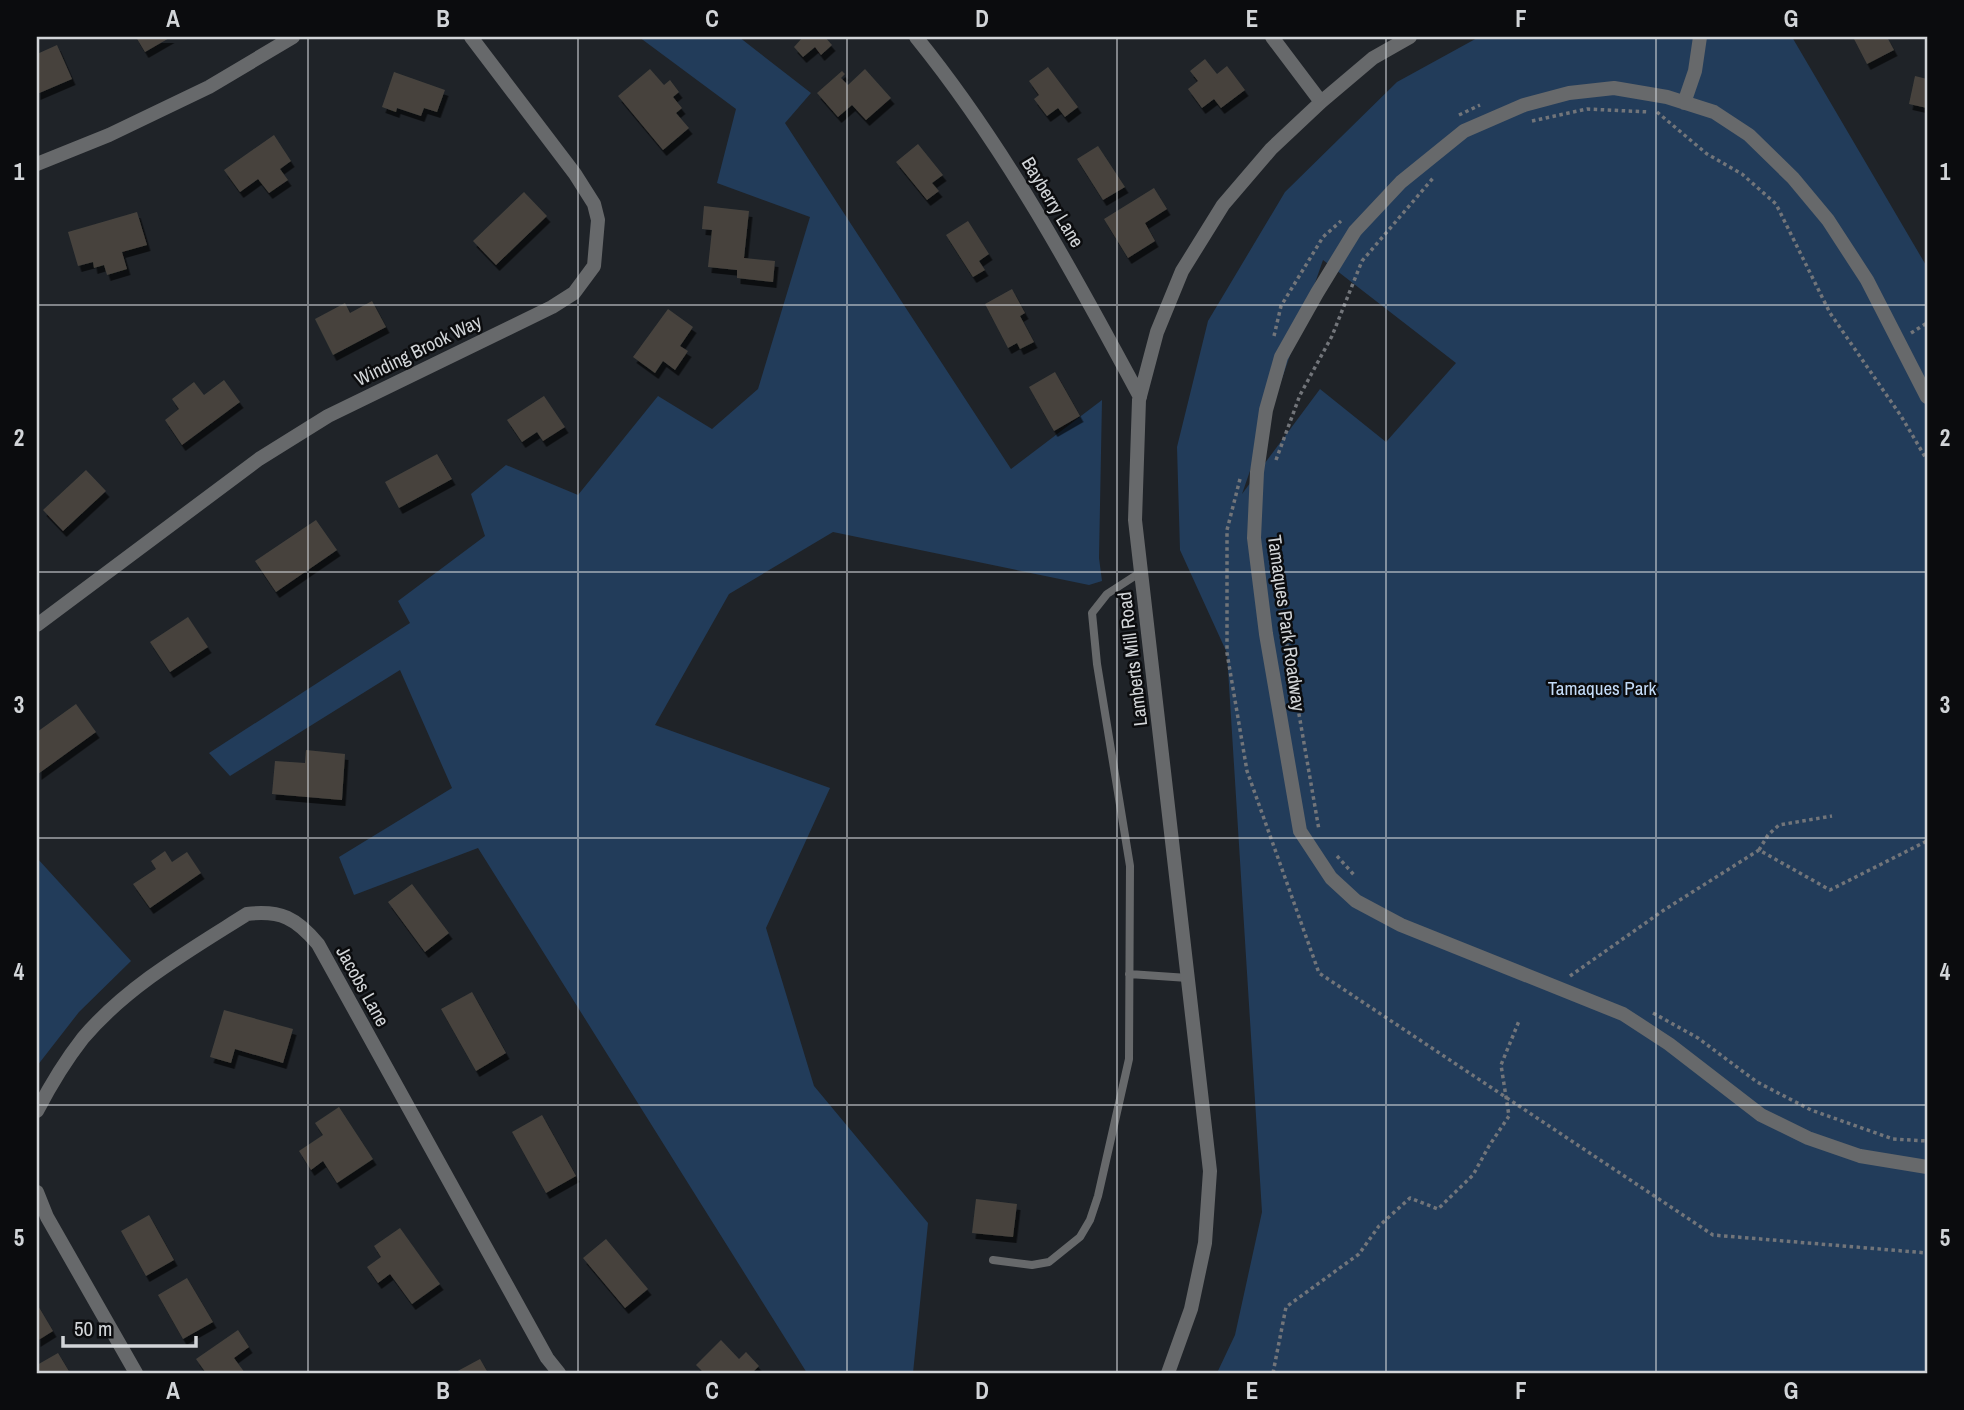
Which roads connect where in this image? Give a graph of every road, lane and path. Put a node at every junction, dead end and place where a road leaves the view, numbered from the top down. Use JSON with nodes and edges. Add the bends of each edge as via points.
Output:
{"nodes":[{"id":1,"x":293,"y":37,"type":"edge"},
{"id":2,"x":471,"y":37,"type":"edge"},
{"id":3,"x":916,"y":37,"type":"edge"},
{"id":4,"x":1272,"y":37,"type":"edge"},
{"id":5,"x":1410,"y":37,"type":"edge"},
{"id":6,"x":1700,"y":37,"type":"edge"},
{"id":7,"x":1321,"y":102,"type":"junction"},
{"id":8,"x":1488,"y":102,"type":"dead end"},
{"id":9,"x":1684,"y":103,"type":"junction"},
{"id":10,"x":1453,"y":121,"type":"dead end"},
{"id":11,"x":1528,"y":122,"type":"dead end"},
{"id":12,"x":37,"y":164,"type":"edge"},
{"id":13,"x":1438,"y":172,"type":"dead end"},
{"id":14,"x":1343,"y":219,"type":"dead end"},
{"id":15,"x":1272,"y":345,"type":"dead end"},
{"id":16,"x":1140,"y":397,"type":"junction"},
{"id":17,"x":1927,"y":397,"type":"edge"},
{"id":18,"x":1927,"y":460,"type":"edge"},
{"id":19,"x":1276,"y":461,"type":"dead end"},
{"id":20,"x":1240,"y":477,"type":"dead end"},
{"id":21,"x":1141,"y":572,"type":"junction"},
{"id":22,"x":1280,"y":605,"type":"dead end"},
{"id":23,"x":37,"y":625,"type":"edge"},
{"id":24,"x":1832,"y":816,"type":"dead end"},
{"id":25,"x":1320,"y":836,"type":"dead end"},
{"id":26,"x":1927,"y":841,"type":"edge"},
{"id":27,"x":1759,"y":850,"type":"junction"},
{"id":28,"x":1337,"y":856,"type":"dead end"},
{"id":29,"x":1363,"y":885,"type":"dead end"},
{"id":30,"x":1129,"y":974,"type":"junction"},
{"id":31,"x":1570,"y":976,"type":"junction"},
{"id":32,"x":1188,"y":978,"type":"junction"},
{"id":33,"x":1581,"y":981,"type":"dead end"},
{"id":34,"x":1556,"y":986,"type":"junction"},
{"id":35,"x":1650,"y":1011,"type":"dead end"},
{"id":36,"x":1519,"y":1021,"type":"dead end"},
{"id":37,"x":1506,"y":1098,"type":"junction"},
{"id":38,"x":37,"y":1111,"type":"edge"},
{"id":39,"x":1927,"y":1141,"type":"edge"},
{"id":40,"x":1927,"y":1167,"type":"edge"},
{"id":41,"x":37,"y":1192,"type":"edge"},
{"id":42,"x":1927,"y":1253,"type":"edge"},
{"id":43,"x":993,"y":1260,"type":"dead end"},
{"id":44,"x":136,"y":1373,"type":"edge"},
{"id":45,"x":559,"y":1373,"type":"edge"},
{"id":46,"x":1168,"y":1373,"type":"edge"},
{"id":47,"x":1273,"y":1373,"type":"edge"}],
"edges":[{"from":1,"to":12,"type":"street","via":[[209,87]]},
{"from":2,"to":23,"type":"street","name":"Winding Brook Way","via":[[594,204],[598,220],[594,266],[574,293],[552,307],[328,416],[270,452]]},
{"from":3,"to":16,"type":"street","name":"Bayberry Lane","via":[[953,82],[1012,171]]},
{"from":4,"to":7,"type":"street"},
{"from":5,"to":7,"type":"street","name":"Lamberts Mill Road","via":[[1373,58]]},
{"from":6,"to":9,"type":"street"},
{"from":7,"to":16,"type":"street","name":"Lamberts Mill Road","via":[[1271,149],[1223,205],[1182,271],[1157,332]]},
{"from":8,"to":10,"type":"path"},
{"from":9,"to":17,"type":"street","name":"Tamaques Park Roadway","via":[[1714,112],[1749,135],[1802,188],[1867,280]]},
{"from":9,"to":34,"type":"street","name":"Tamaques Park Roadway","via":[[1614,88],[1569,93],[1524,105],[1464,131],[1401,182],[1355,231],[1281,357],[1266,410],[1254,538],[1300,831],[1331,878],[1356,901],[1401,925]]},
{"from":11,"to":18,"type":"path","via":[[1587,109],[1658,112],[1707,154],[1742,174],[1776,204],[1830,313]]},
{"from":13,"to":19,"type":"path","via":[[1362,261],[1332,336],[1300,395]]},
{"from":14,"to":15,"type":"path","via":[[1323,237],[1281,306]]},
{"from":16,"to":21,"type":"street","name":"Lamberts Mill Road","via":[[1135,520]]},
{"from":20,"to":37,"type":"path","via":[[1227,530],[1227,653],[1247,771],[1319,973]]},
{"from":21,"to":30,"type":"lane","via":[[1107,594],[1092,614],[1130,866]]},
{"from":21,"to":32,"type":"street","name":"Lamberts Mill Road"},
{"from":22,"to":25,"type":"path"},
{"from":24,"to":27,"type":"path","via":[[1779,825]]},
{"from":26,"to":27,"type":"path","via":[[1830,890]]},
{"from":27,"to":31,"type":"path"},
{"from":28,"to":29,"type":"path"},
{"from":30,"to":32,"type":"lane"},
{"from":30,"to":43,"type":"lane","via":[[1129,1059],[1090,1220],[1080,1237],[1048,1262],[1032,1265]]},
{"from":31,"to":33,"type":"path"},
{"from":31,"to":34,"type":"path"},
{"from":32,"to":46,"type":"street","name":"Lamberts Mill Road","via":[[1210,1171],[1205,1243],[1191,1309]]},
{"from":34,"to":40,"type":"street","name":"Tamaques Park Roadway","via":[[1623,1014],[1761,1115],[1860,1156]]},
{"from":35,"to":39,"type":"path","via":[[1698,1038],[1757,1082],[1811,1110],[1893,1139]]},
{"from":36,"to":37,"type":"path","via":[[1501,1065]]},
{"from":37,"to":42,"type":"path","via":[[1713,1235]]},
{"from":37,"to":47,"type":"path","via":[[1509,1116],[1473,1175],[1438,1209],[1410,1198],[1359,1254],[1286,1307]]},
{"from":38,"to":45,"type":"street","name":"Jacobs Lane","via":[[52,1081],[84,1038],[124,998],[247,914],[283,915],[303,927],[318,944]]},
{"from":41,"to":44,"type":"street"}]}
